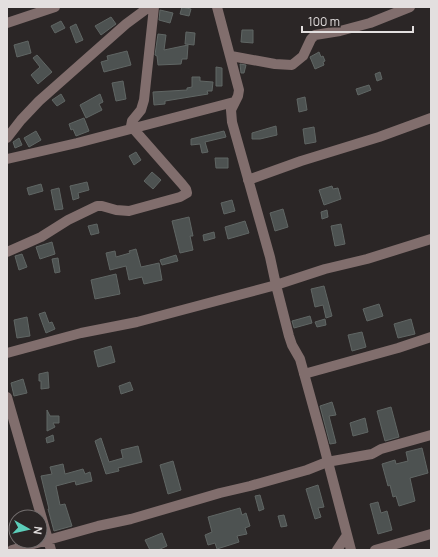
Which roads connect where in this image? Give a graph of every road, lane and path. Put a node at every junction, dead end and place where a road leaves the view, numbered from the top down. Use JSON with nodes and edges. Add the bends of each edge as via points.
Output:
{"nodes":[{"id":1,"x":55,"y":7,"type":"edge"},
{"id":2,"x":149,"y":7,"type":"edge"},
{"id":3,"x":154,"y":7,"type":"edge"},
{"id":4,"x":217,"y":7,"type":"edge"},
{"id":5,"x":410,"y":7,"type":"edge"},
{"id":6,"x":7,"y":23,"type":"edge"},
{"id":7,"x":231,"y":56,"type":"junction"},
{"id":8,"x":234,"y":102,"type":"junction"},
{"id":9,"x":431,"y":118,"type":"edge"},
{"id":10,"x":132,"y":128,"type":"junction"},
{"id":11,"x":7,"y":138,"type":"edge"},
{"id":12,"x":7,"y":159,"type":"edge"},
{"id":13,"x":248,"y":180,"type":"junction"},
{"id":14,"x":430,"y":242,"type":"edge"},
{"id":15,"x":7,"y":252,"type":"edge"},
{"id":16,"x":276,"y":285,"type":"junction"},
{"id":17,"x":431,"y":336,"type":"edge"},
{"id":18,"x":7,"y":353,"type":"edge"},
{"id":19,"x":304,"y":374,"type":"junction"},
{"id":20,"x":7,"y":397,"type":"edge"},
{"id":21,"x":431,"y":435,"type":"edge"},
{"id":22,"x":327,"y":462,"type":"junction"},
{"id":23,"x":39,"y":509,"type":"edge"},
{"id":24,"x":431,"y":534,"type":"edge"},
{"id":25,"x":346,"y":535,"type":"junction"},
{"id":26,"x":48,"y":539,"type":"joint"},
{"id":27,"x":51,"y":550,"type":"edge"},
{"id":28,"x":337,"y":550,"type":"edge"},
{"id":29,"x":351,"y":550,"type":"edge"},
{"id":30,"x":375,"y":550,"type":"edge"}],
"edges":[{"from":1,"to":6,"type":"street"},
{"from":2,"to":11,"type":"street","via":[[126,24],[39,101]]},
{"from":3,"to":10,"type":"street","via":[[144,100],[141,110],[132,121]]},
{"from":4,"to":7,"type":"street"},
{"from":5,"to":7,"type":"street","via":[[370,23],[315,35],[303,56],[292,65]]},
{"from":7,"to":8,"type":"street","via":[[239,92]]},
{"from":8,"to":10,"type":"street"},
{"from":8,"to":13,"type":"street","via":[[231,110],[232,122]]},
{"from":9,"to":13,"type":"street"},
{"from":10,"to":12,"type":"street"},
{"from":10,"to":15,"type":"street","via":[[187,193],[129,211],[97,206],[41,237]]},
{"from":13,"to":16,"type":"street"},
{"from":14,"to":16,"type":"street","via":[[325,269]]},
{"from":16,"to":18,"type":"street"},
{"from":16,"to":19,"type":"street","via":[[292,345],[300,359]]},
{"from":17,"to":19,"type":"street","via":[[398,348]]},
{"from":19,"to":22,"type":"street"},
{"from":20,"to":23,"type":"street"},
{"from":21,"to":22,"type":"street","via":[[381,449],[372,454]]},
{"from":22,"to":25,"type":"street"},
{"from":22,"to":26,"type":"street","via":[[307,470],[131,519]]},
{"from":24,"to":30,"type":"street"},
{"from":25,"to":28,"type":"street"},
{"from":25,"to":29,"type":"street"},
{"from":26,"to":27,"type":"street"}]}
